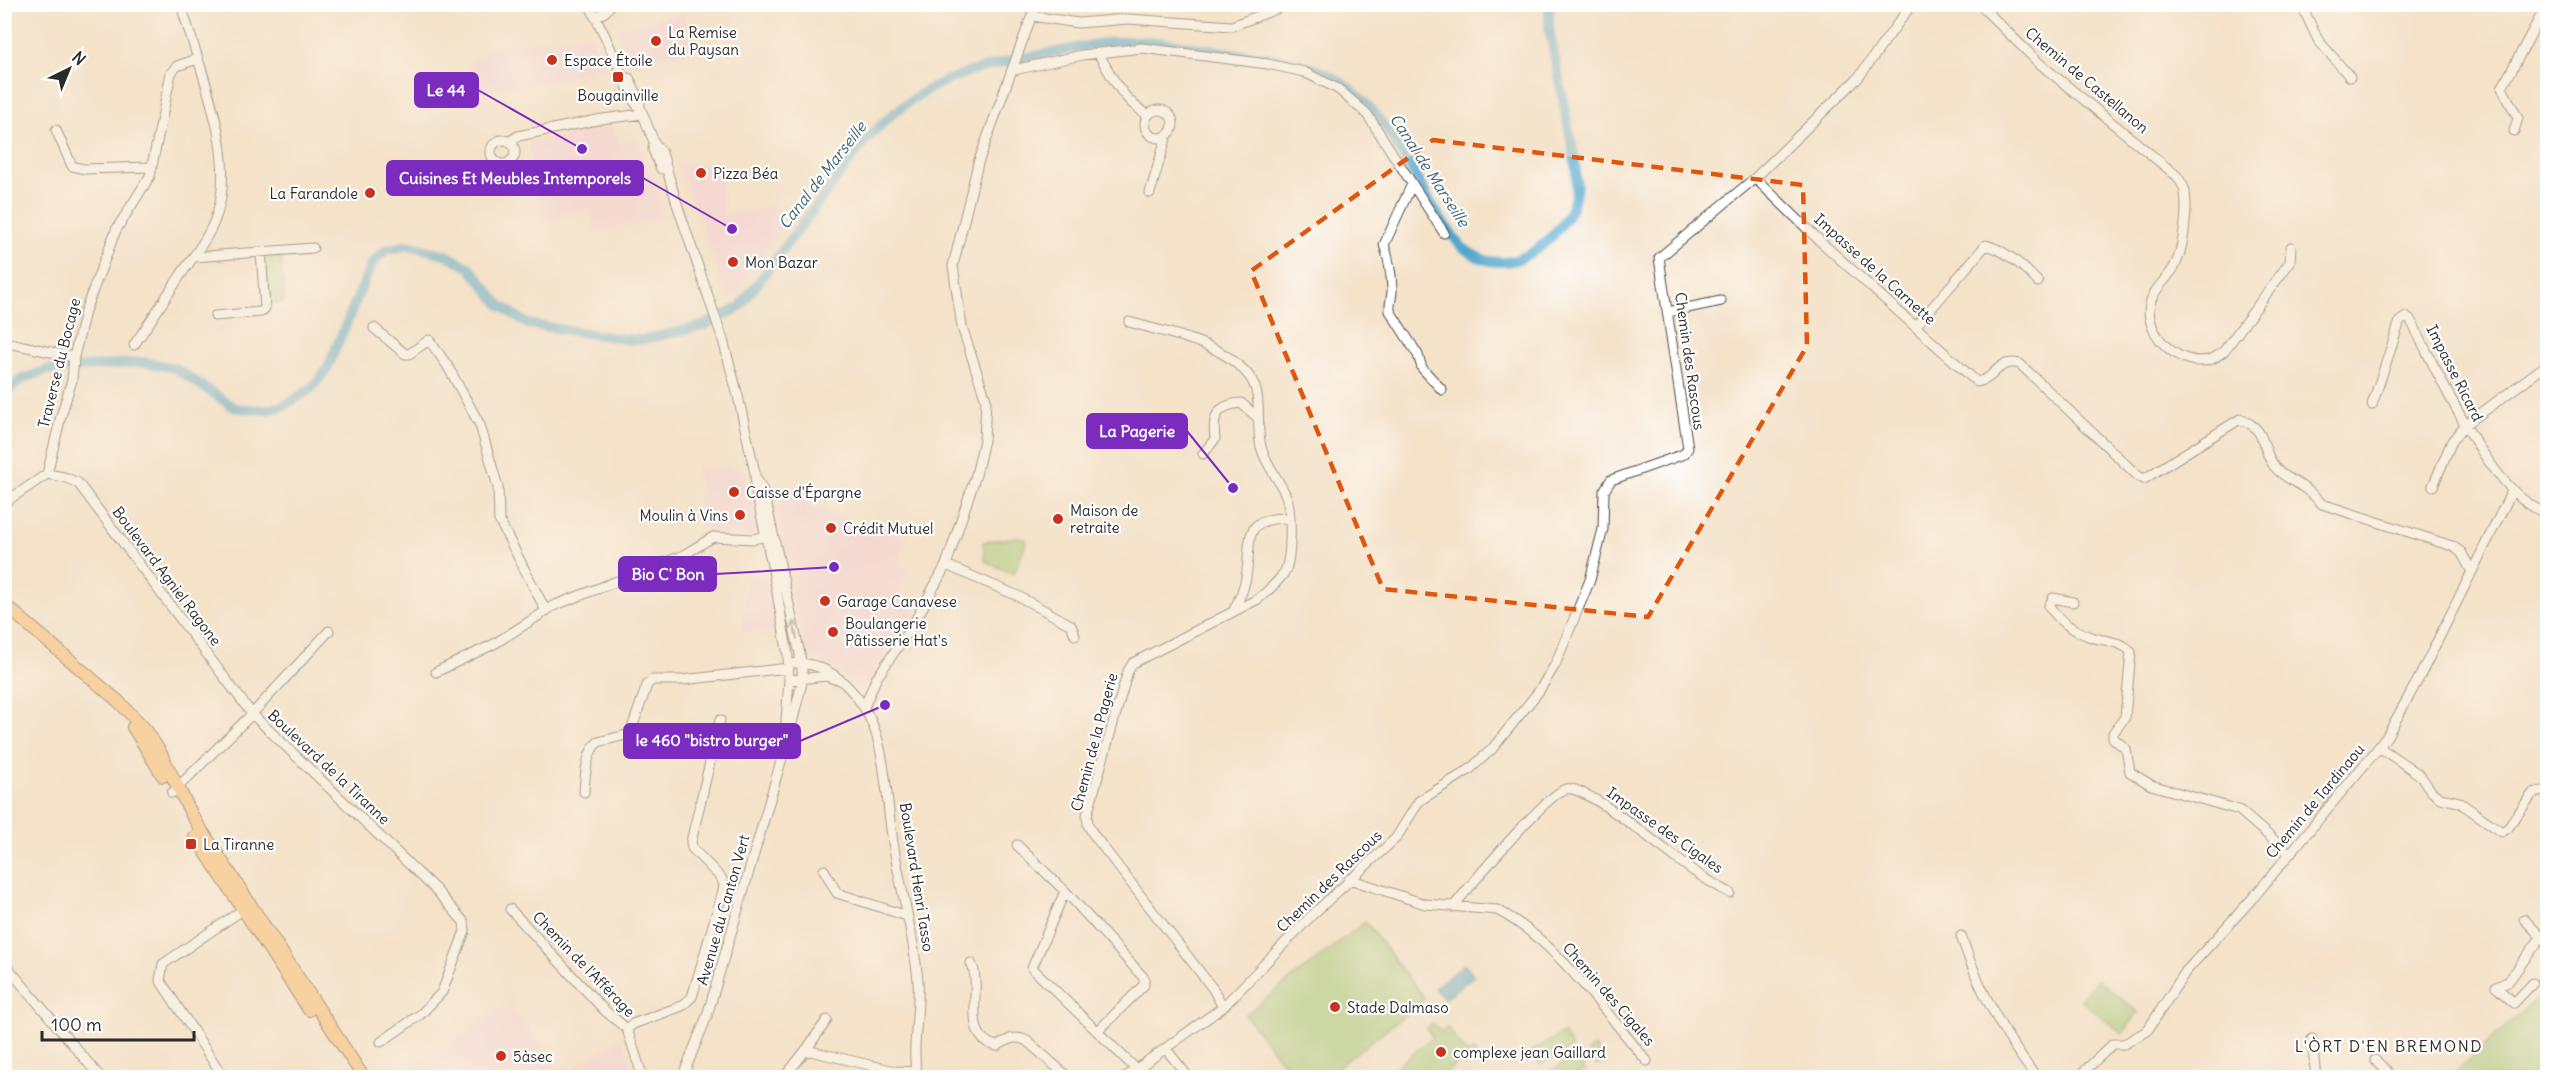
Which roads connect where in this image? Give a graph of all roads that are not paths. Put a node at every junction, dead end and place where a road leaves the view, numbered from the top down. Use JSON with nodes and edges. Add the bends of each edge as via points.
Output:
{"nodes":[{"id":1,"x":181,"y":4,"type":"edge"},
{"id":2,"x":589,"y":4,"type":"edge"},
{"id":3,"x":610,"y":4,"type":"edge"},
{"id":4,"x":1036,"y":4,"type":"edge"},
{"id":5,"x":1912,"y":4,"type":"edge"},
{"id":6,"x":1979,"y":4,"type":"edge"},
{"id":7,"x":2301,"y":4,"type":"edge"},
{"id":8,"x":2547,"y":4,"type":"edge"},
{"id":9,"x":1284,"y":6,"type":"dead end"},
{"id":10,"x":1032,"y":16,"type":"junction"},
{"id":11,"x":595,"y":17,"type":"junction"},
{"id":12,"x":1098,"y":53,"type":"junction"},
{"id":13,"x":197,"y":59,"type":"junction"},
{"id":14,"x":1016,"y":63,"type":"junction"},
{"id":15,"x":2350,"y":77,"type":"dead end"},
{"id":16,"x":642,"y":112,"type":"junction"},
{"id":17,"x":1148,"y":116,"type":"junction"},
{"id":18,"x":56,"y":130,"type":"dead end"},
{"id":19,"x":2514,"y":130,"type":"dead end"},
{"id":20,"x":1167,"y":135,"type":"junction"},
{"id":21,"x":512,"y":144,"type":"dead end"},
{"id":22,"x":152,"y":167,"type":"junction"},
{"id":23,"x":1755,"y":178,"type":"junction"},
{"id":24,"x":1412,"y":184,"type":"junction"},
{"id":25,"x":1150,"y":193,"type":"dead end"},
{"id":26,"x":1444,"y":233,"type":"dead end"},
{"id":27,"x":2292,"y":247,"type":"dead end"},
{"id":28,"x":313,"y":248,"type":"dead end"},
{"id":29,"x":261,"y":252,"type":"junction"},
{"id":30,"x":194,"y":257,"type":"junction"},
{"id":31,"x":2038,"y":282,"type":"dead end"},
{"id":32,"x":1721,"y":302,"type":"dead end"},
{"id":33,"x":1668,"y":312,"type":"junction"},
{"id":34,"x":215,"y":316,"type":"dead end"},
{"id":35,"x":1129,"y":322,"type":"dead end"},
{"id":36,"x":1916,"y":326,"type":"junction"},
{"id":37,"x":374,"y":328,"type":"dead end"},
{"id":38,"x":4,"y":342,"type":"edge"},
{"id":39,"x":135,"y":345,"type":"dead end"},
{"id":40,"x":74,"y":360,"type":"junction"},
{"id":41,"x":2547,"y":364,"type":"edge"},
{"id":42,"x":1442,"y":390,"type":"dead end"},
{"id":43,"x":2372,"y":405,"type":"dead end"},
{"id":44,"x":1257,"y":417,"type":"junction"},
{"id":45,"x":2465,"y":425,"type":"junction"},
{"id":46,"x":1203,"y":454,"type":"dead end"},
{"id":47,"x":47,"y":474,"type":"junction"},
{"id":48,"x":2433,"y":486,"type":"dead end"},
{"id":49,"x":2512,"y":491,"type":"junction"},
{"id":50,"x":4,"y":503,"type":"edge"},
{"id":51,"x":2547,"y":514,"type":"edge"},
{"id":52,"x":1290,"y":518,"type":"junction"},
{"id":53,"x":769,"y":535,"type":"junction"},
{"id":54,"x":946,"y":565,"type":"junction"},
{"id":55,"x":2471,"y":570,"type":"junction"},
{"id":56,"x":2073,"y":602,"type":"dead end"},
{"id":57,"x":4,"y":604,"type":"edge"},
{"id":58,"x":1234,"y":610,"type":"junction"},
{"id":59,"x":546,"y":611,"type":"junction"},
{"id":60,"x":329,"y":631,"type":"dead end"},
{"id":61,"x":1075,"y":635,"type":"dead end"},
{"id":62,"x":801,"y":663,"type":"junction"},
{"id":63,"x":789,"y":665,"type":"junction"},
{"id":64,"x":436,"y":672,"type":"dead end"},
{"id":65,"x":803,"y":679,"type":"junction"},
{"id":66,"x":789,"y":680,"type":"junction"},
{"id":67,"x":852,"y":690,"type":"junction"},
{"id":68,"x":865,"y":705,"type":"junction"},
{"id":69,"x":252,"y":714,"type":"junction"},
{"id":70,"x":720,"y":720,"type":"dead end"},
{"id":71,"x":2379,"y":747,"type":"junction"},
{"id":72,"x":784,"y":748,"type":"junction"},
{"id":73,"x":2547,"y":789,"type":"edge"},
{"id":74,"x":175,"y":790,"type":"junction"},
{"id":75,"x":584,"y":792,"type":"dead end"},
{"id":76,"x":1017,"y":845,"type":"dead end"},
{"id":77,"x":2290,"y":854,"type":"junction"},
{"id":78,"x":824,"y":870,"type":"dead end"},
{"id":79,"x":1349,"y":879,"type":"junction"},
{"id":80,"x":1065,"y":891,"type":"junction"},
{"id":81,"x":1730,"y":893,"type":"dead end"},
{"id":82,"x":248,"y":907,"type":"junction"},
{"id":83,"x":1453,"y":907,"type":"junction"},
{"id":84,"x":510,"y":909,"type":"dead end"},
{"id":85,"x":907,"y":916,"type":"junction"},
{"id":86,"x":2523,"y":919,"type":"dead end"},
{"id":87,"x":1961,"y":936,"type":"dead end"},
{"id":88,"x":2544,"y":941,"type":"edge"},
{"id":89,"x":4,"y":963,"type":"edge"},
{"id":90,"x":971,"y":963,"type":"dead end"},
{"id":91,"x":2533,"y":983,"type":"dead end"},
{"id":92,"x":1223,"y":1007,"type":"junction"},
{"id":93,"x":827,"y":1020,"type":"dead end"},
{"id":94,"x":627,"y":1029,"type":"junction"},
{"id":95,"x":1098,"y":1031,"type":"junction"},
{"id":96,"x":2312,"y":1039,"type":"dead end"},
{"id":97,"x":381,"y":1041,"type":"dead end"},
{"id":98,"x":1166,"y":1049,"type":"junction"},
{"id":99,"x":806,"y":1050,"type":"junction"},
{"id":100,"x":2375,"y":1060,"type":"dead end"},
{"id":101,"x":1647,"y":1061,"type":"dead end"},
{"id":102,"x":1136,"y":1069,"type":"junction"},
{"id":103,"x":895,"y":1071,"type":"junction"},
{"id":104,"x":916,"y":1075,"type":"edge"},
{"id":105,"x":101,"y":1077,"type":"edge"},
{"id":106,"x":224,"y":1077,"type":"edge"},
{"id":107,"x":360,"y":1077,"type":"edge"},
{"id":108,"x":643,"y":1077,"type":"edge"},
{"id":109,"x":682,"y":1077,"type":"edge"},
{"id":110,"x":784,"y":1077,"type":"edge"},
{"id":111,"x":885,"y":1077,"type":"edge"},
{"id":112,"x":1068,"y":1077,"type":"edge"},
{"id":113,"x":1124,"y":1077,"type":"edge"},
{"id":114,"x":1189,"y":1077,"type":"edge"},
{"id":115,"x":2037,"y":1077,"type":"edge"},
{"id":116,"x":2077,"y":1077,"type":"edge"},
{"id":117,"x":2316,"y":1077,"type":"edge"},
{"id":118,"x":2389,"y":1077,"type":"edge"}],
"edges":[{"from":1,"to":13,"type":"street"},
{"from":2,"to":11,"type":"street","name":"Avenue du Canton Vert"},
{"from":3,"to":11,"type":"street"},
{"from":4,"to":10,"type":"street"},
{"from":5,"to":23,"type":"street","name":"Chemin des Rascous","via":[[1858,78]]},
{"from":6,"to":27,"type":"street","name":"Chemin de Castellanon","via":[[2039,63],[2177,176],[2185,191],[2182,246],[2178,260],[2150,303],[2154,331],[2171,351],[2196,361],[2211,359],[2224,351],[2289,262]]},
{"from":7,"to":15,"type":"street","via":[[2318,40]]},
{"from":8,"to":19,"type":"street","via":[[2502,88],[2517,118]]},
{"from":9,"to":10,"type":"street","via":[[1232,26],[1128,19],[1078,22]]},
{"from":10,"to":14,"type":"street"},
{"from":11,"to":16,"type":"street","name":"Avenue du Canton Vert","via":[[636,90]]},
{"from":12,"to":14,"type":"street"},
{"from":12,"to":17,"type":"street","via":[[1125,98]]},
{"from":12,"to":24,"type":"street","via":[[1142,48],[1304,72],[1358,104]]},
{"from":13,"to":22,"type":"street","name":"Traverse du Bocage","via":[[177,66],[171,73]]},
{"from":13,"to":30,"type":"street","via":[[221,137],[224,163],[215,220]]},
{"from":14,"to":54,"type":"street","via":[[978,164],[953,266],[963,327],[986,400],[986,420],[976,475]]},
{"from":16,"to":21,"type":"street","via":[[518,136]]},
{"from":16,"to":53,"type":"street","name":"Avenue du Canton Vert","via":[[662,153],[714,314],[738,396],[756,491]]},
{"from":17,"to":20,"type":"street","via":[[1148,132],[1159,137]]},
{"from":17,"to":20,"type":"street","via":[[1155,110],[1168,114],[1172,122]]},
{"from":18,"to":22,"type":"street","via":[[72,166],[84,170]]},
{"from":20,"to":25,"type":"street"},
{"from":22,"to":40,"type":"street","name":"Traverse du Bocage","via":[[105,255],[85,311]]},
{"from":23,"to":33,"type":"street","name":"Chemin des Rascous","via":[[1659,258]]},
{"from":23,"to":36,"type":"street","name":"Impasse de la Carnette"},
{"from":24,"to":26,"type":"street"},
{"from":24,"to":42,"type":"street","via":[[1384,244],[1393,287],[1390,311],[1422,368]]},
{"from":28,"to":29,"type":"street"},
{"from":29,"to":30,"type":"street"},
{"from":29,"to":34,"type":"street","via":[[265,308],[261,312]]},
{"from":30,"to":39,"type":"street"},
{"from":31,"to":36,"type":"street","via":[[2021,264],[1986,246]]},
{"from":32,"to":33,"type":"street"},
{"from":33,"to":79,"type":"street","name":"Chemin des Rascous","via":[[1688,448],[1684,454],[1611,480],[1604,491],[1603,529],[1590,580],[1543,686],[1491,749],[1469,770],[1419,801],[1396,838]]},
{"from":35,"to":44,"type":"street","via":[[1218,350],[1250,377],[1258,402]]},
{"from":36,"to":55,"type":"street","name":"Impasse de la Carnette","via":[[1977,382],[1984,381],[2004,363],[2020,364],[2138,477],[2144,479],[2240,419],[2259,430],[2272,464],[2281,474],[2306,488],[2322,504],[2452,546],[2461,552]]},
{"from":37,"to":59,"type":"street","via":[[405,354],[429,340],[447,366],[480,424],[498,487],[499,520]]},
{"from":38,"to":40,"type":"street"},
{"from":40,"to":47,"type":"street","name":"Traverse du Bocage","via":[[74,374]]},
{"from":41,"to":45,"type":"street"},
{"from":43,"to":45,"type":"street","name":"Impasse Ricard","via":[[2400,321],[2406,317]]},
{"from":44,"to":46,"type":"street","via":[[1241,403],[1226,404],[1218,413],[1215,439]]},
{"from":44,"to":52,"type":"street","via":[[1261,447],[1286,497]]},
{"from":45,"to":48,"type":"street","via":[[2452,441]]},
{"from":45,"to":49,"type":"street","name":"Impasse Ricard"},
{"from":47,"to":50,"type":"street"},
{"from":47,"to":69,"type":"street","name":"Boulevard Agniel Ragone","via":[[78,483]]},
{"from":49,"to":51,"type":"street"},
{"from":49,"to":55,"type":"street","name":"Chemin de Tardinaou"},
{"from":52,"to":58,"type":"street","name":"Chemin de la Pagerie","via":[[1286,571],[1258,599]]},
{"from":52,"to":58,"type":"street","via":[[1262,521],[1250,535],[1244,588]]},
{"from":53,"to":59,"type":"street","via":[[753,539],[713,537],[682,556]]},
{"from":62,"to":53,"type":"street","name":"Avenue du Canton Vert","one_way":true},
{"from":53,"to":63,"type":"street","name":"Avenue du Canton Vert"},
{"from":54,"to":61,"type":"street","via":[[1018,596],[1071,625]]},
{"from":54,"to":68,"type":"street","via":[[914,623],[880,671]]},
{"from":55,"to":71,"type":"street","name":"Chemin de Tardinaou","via":[[2419,678]]},
{"from":56,"to":77,"type":"street","via":[[2053,598],[2049,606],[2071,628],[2131,652],[2125,717],[2113,738],[2126,749],[2130,772],[2151,785],[2239,810]]},
{"from":57,"to":74,"type":"main road","via":[[100,687],[140,735]]},
{"from":58,"to":92,"type":"street","name":"Chemin de la Pagerie","via":[[1133,663],[1087,815],[1093,834]]},
{"from":59,"to":64,"type":"street","via":[[494,644]]},
{"from":60,"to":69,"type":"street"},
{"from":62,"to":63,"type":"street","name":"Boulevard Henri Tasso"},
{"from":62,"to":65,"type":"street","name":"Avenue du Canton Vert"},
{"from":62,"to":67,"type":"street","name":"Boulevard Henri Tasso","via":[[830,671]]},
{"from":63,"to":66,"type":"street","name":"Avenue du Canton Vert"},
{"from":63,"to":75,"type":"street","name":"Boulevard Henri Tasso","via":[[652,680],[630,734],[594,746]]},
{"from":65,"to":66,"type":"street","name":"Boulevard Henri Tasso"},
{"from":65,"to":67,"type":"street","name":"Boulevard Henri Tasso","via":[[831,677]]},
{"from":65,"to":72,"type":"street","name":"Avenue du Canton Vert"},
{"from":66,"to":72,"type":"street","name":"Avenue du Canton Vert"},
{"from":67,"to":68,"type":"street","name":"Boulevard Henri Tasso"},
{"from":68,"to":85,"type":"street","name":"Boulevard Henri Tasso","via":[[873,722],[887,783],[892,840]]},
{"from":69,"to":74,"type":"street","name":"Boulevard de la Tiranne"},
{"from":69,"to":97,"type":"street","name":"Boulevard de la Tiranne","via":[[435,889],[464,922],[465,931],[442,992],[421,1014]]},
{"from":70,"to":94,"type":"street","via":[[691,842],[722,879],[724,887],[692,997],[682,1006]]},
{"from":71,"to":73,"type":"street","via":[[2420,775],[2440,798],[2459,802],[2502,832],[2533,793]]},
{"from":71,"to":77,"type":"street","name":"Chemin de Tardinaou"},
{"from":72,"to":109,"type":"street","name":"Avenue du Canton Vert","via":[[707,1016]]},
{"from":74,"to":82,"type":"main road"},
{"from":76,"to":80,"type":"street"},
{"from":77,"to":116,"type":"street","name":"Chemin de Tardinaou","via":[[2186,971],[2147,1031],[2124,1044],[2113,1044]]},
{"from":78,"to":85,"type":"street","via":[[837,893]]},
{"from":79,"to":83,"type":"street","name":"Chemin des Cigales","via":[[1425,904]]},
{"from":79,"to":92,"type":"street","name":"Chemin des Rascous"},
{"from":80,"to":95,"type":"street","via":[[1032,968]]},
{"from":80,"to":95,"type":"street","via":[[1144,978],[1144,985]]},
{"from":81,"to":83,"type":"street","name":"Impasse des Cigales","via":[[1690,869],[1600,802],[1567,789],[1525,825]]},
{"from":82,"to":106,"type":"street","via":[[163,964],[160,980]]},
{"from":82,"to":107,"type":"main road"},
{"from":83,"to":101,"type":"street","name":"Chemin des Cigales","via":[[1497,910],[1552,950]]},
{"from":84,"to":94,"type":"street","name":"Chemin de l'Afférage","via":[[604,1010]]},
{"from":85,"to":104,"type":"street","name":"Boulevard Henri Tasso","via":[[918,984]]},
{"from":86,"to":88,"type":"street"},
{"from":87,"to":115,"type":"street","via":[[2003,1031]]},
{"from":88,"to":91,"type":"street","via":[[2508,982],[2496,987],[2514,1002]]},
{"from":89,"to":105,"type":"street"},
{"from":90,"to":112,"type":"street","via":[[975,980],[974,1021],[983,1039],[997,1046],[1020,1037]]},
{"from":92,"to":98,"type":"street","name":"Chemin des Rascous"},
{"from":93,"to":99,"type":"street"},
{"from":94,"to":108,"type":"street","name":"Chemin de l'Afférage"},
{"from":95,"to":102,"type":"street"},
{"from":96,"to":117,"type":"street"},
{"from":98,"to":102,"type":"street","name":"Chemin des Rascous"},
{"from":98,"to":114,"type":"street"},
{"from":99,"to":103,"type":"street"},
{"from":99,"to":110,"type":"street"},
{"from":100,"to":118,"type":"street"},
{"from":102,"to":113,"type":"street","name":"Chemin des Rascous"},
{"from":103,"to":104,"type":"street"},
{"from":103,"to":111,"type":"street"}]}
